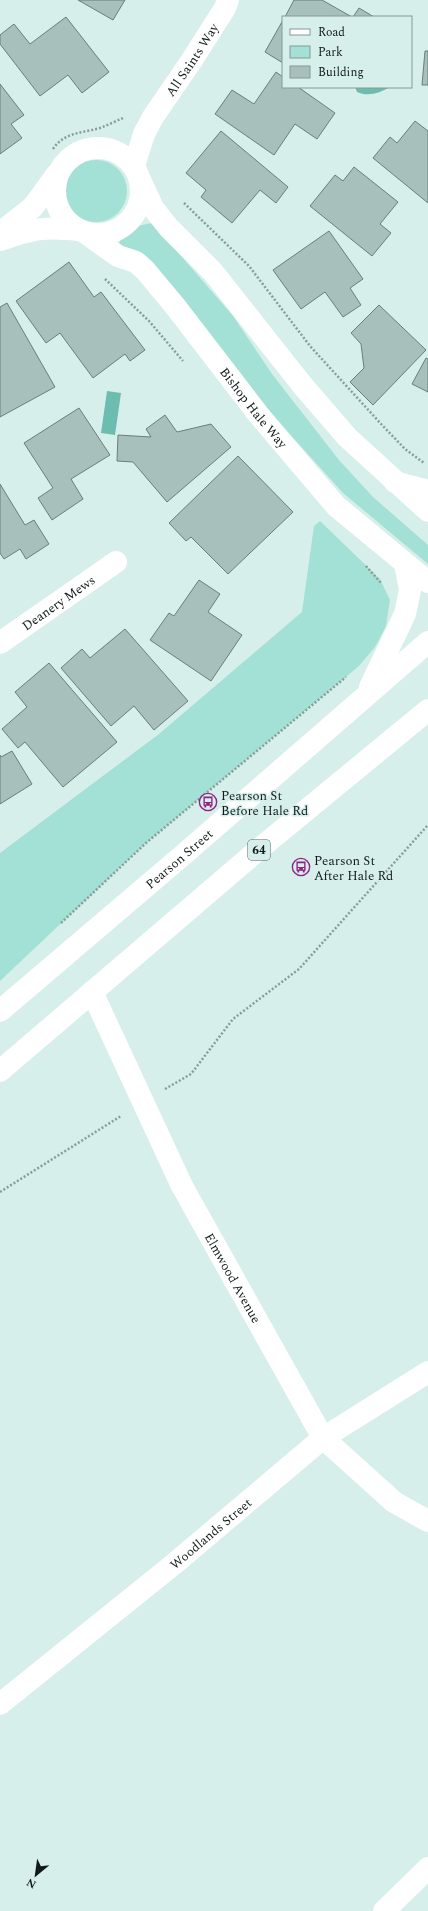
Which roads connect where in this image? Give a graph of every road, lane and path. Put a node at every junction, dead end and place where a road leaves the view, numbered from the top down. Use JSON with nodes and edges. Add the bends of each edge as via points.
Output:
{"nodes":[{"id":1,"x":228,"y":0,"type":"edge"},
{"id":2,"x":152,"y":117,"type":"junction"},
{"id":3,"x":95,"y":148,"type":"junction"},
{"id":4,"x":59,"y":171,"type":"junction"},
{"id":5,"x":137,"y":173,"type":"junction"},
{"id":6,"x":183,"y":202,"type":"dead end"},
{"id":7,"x":82,"y":231,"type":"junction"},
{"id":8,"x":0,"y":233,"type":"edge"},
{"id":9,"x":0,"y":240,"type":"edge"},
{"id":10,"x":100,"y":274,"type":"dead end"},
{"id":11,"x":184,"y":363,"type":"dead end"},
{"id":12,"x":428,"y":465,"type":"edge"},
{"id":13,"x":395,"y":482,"type":"junction"},
{"id":14,"x":428,"y":491,"type":"edge"},
{"id":15,"x":428,"y":511,"type":"edge"},
{"id":16,"x":116,"y":562,"type":"dead end"},
{"id":17,"x":405,"y":564,"type":"junction"},
{"id":18,"x":365,"y":565,"type":"dead end"},
{"id":19,"x":428,"y":582,"type":"edge"},
{"id":20,"x":383,"y":586,"type":"dead end"},
{"id":21,"x":428,"y":642,"type":"edge"},
{"id":22,"x":0,"y":643,"type":"edge"},
{"id":23,"x":347,"y":676,"type":"dead end"},
{"id":24,"x":367,"y":694,"type":"junction"},
{"id":25,"x":428,"y":710,"type":"edge"},
{"id":26,"x":428,"y":826,"type":"edge"},
{"id":27,"x":60,"y":924,"type":"dead end"},
{"id":28,"x":92,"y":992,"type":"junction"},
{"id":29,"x":0,"y":1011,"type":"edge"},
{"id":30,"x":0,"y":1071,"type":"edge"},
{"id":31,"x":143,"y":1102,"type":"junction"},
{"id":32,"x":0,"y":1192,"type":"edge"},
{"id":33,"x":428,"y":1372,"type":"edge"},
{"id":34,"x":323,"y":1438,"type":"junction"},
{"id":35,"x":428,"y":1521,"type":"edge"},
{"id":36,"x":0,"y":1704,"type":"edge"},
{"id":37,"x":428,"y":1868,"type":"edge"},
{"id":38,"x":384,"y":1911,"type":"edge"}],
"edges":[{"from":1,"to":2,"type":"street","name":"All Saints Way","via":[[192,60]]},
{"from":2,"to":3,"type":"street","via":[[133,134]]},
{"from":2,"to":5,"type":"street","via":[[144,134]]},
{"from":3,"to":4,"type":"street","via":[[80,151],[68,159]]},
{"from":3,"to":5,"type":"street","via":[[110,149],[123,156]]},
{"from":4,"to":7,"type":"street","via":[[54,184],[59,211],[68,222]]},
{"from":4,"to":8,"type":"street","via":[[33,208]]},
{"from":5,"to":7,"type":"street","via":[[141,193],[132,218],[122,227],[104,233]]},
{"from":5,"to":13,"type":"street","via":[[153,208],[169,228],[214,272],[303,386],[347,437]]},
{"from":6,"to":12,"type":"path","via":[[249,266],[310,346],[382,425],[405,449]]},
{"from":7,"to":9,"type":"street","via":[[55,227],[32,229]]},
{"from":7,"to":17,"type":"street","name":"Bishop Hale Way","via":[[118,256],[136,262],[145,270],[258,414],[336,506]]},
{"from":10,"to":11,"type":"path","via":[[149,321]]},
{"from":13,"to":14,"type":"street"},
{"from":13,"to":15,"type":"street"},
{"from":16,"to":22,"type":"street","name":"Deanery Mews"},
{"from":17,"to":19,"type":"street","name":"Bishop Hale Way"},
{"from":17,"to":24,"type":"street","via":[[410,590],[405,614]]},
{"from":18,"to":20,"type":"path","via":[[380,579]]},
{"from":21,"to":24,"type":"street","name":"Pearson Street"},
{"from":23,"to":27,"type":"path","via":[[146,843]]},
{"from":24,"to":29,"type":"street","name":"Pearson Street"},
{"from":25,"to":28,"type":"street","number":"64","via":[[258,850]]},
{"from":26,"to":31,"type":"path","via":[[300,969],[233,1019],[191,1074]]},
{"from":28,"to":30,"type":"street","number":"64"},
{"from":28,"to":31,"type":"street","name":"Elmwood Avenue"},
{"from":31,"to":32,"type":"path"},
{"from":31,"to":34,"type":"street","name":"Elmwood Avenue","via":[[182,1186]]},
{"from":33,"to":34,"type":"street","name":"Woodlands Street"},
{"from":34,"to":35,"type":"street","name":"Elmwood Avenue","via":[[394,1502]]},
{"from":34,"to":36,"type":"street","name":"Woodlands Street","via":[[174,1564]]},
{"from":37,"to":38,"type":"street"}]}
